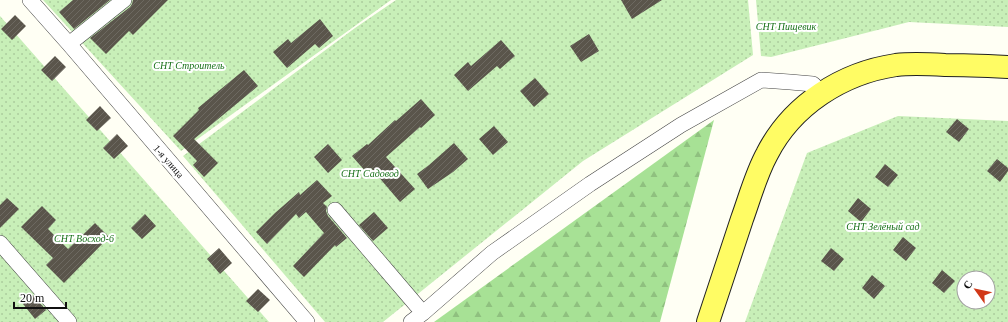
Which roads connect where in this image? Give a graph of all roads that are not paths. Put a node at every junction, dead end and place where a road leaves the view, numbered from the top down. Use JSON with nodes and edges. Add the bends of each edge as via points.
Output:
{"nodes":[{"id":1,"x":30,"y":0,"type":"edge"},
{"id":2,"x":124,"y":0,"type":"edge"},
{"id":3,"x":69,"y":44,"type":"junction"},
{"id":4,"x":1008,"y":67,"type":"edge"},
{"id":5,"x":822,"y":93,"type":"junction"},
{"id":6,"x":335,"y":210,"type":"dead end"},
{"id":7,"x":0,"y":243,"type":"edge"},
{"id":8,"x":423,"y":313,"type":"junction"},
{"id":9,"x":69,"y":322,"type":"edge"},
{"id":10,"x":308,"y":322,"type":"edge"},
{"id":11,"x":411,"y":322,"type":"edge"},
{"id":12,"x":708,"y":322,"type":"edge"}],
"edges":[{"from":1,"to":3,"type":"street","name":"1-я улица"},
{"from":2,"to":3,"type":"street"},
{"from":3,"to":10,"type":"street","name":"1-я улица"},
{"from":4,"to":5,"type":"main road","via":[[897,65],[858,74]]},
{"from":5,"to":8,"type":"street","via":[[813,84],[762,80],[687,121],[590,184],[492,253]]},
{"from":5,"to":12,"type":"main road","via":[[797,114],[776,139],[760,168]]},
{"from":6,"to":8,"type":"street"},
{"from":7,"to":9,"type":"street"},
{"from":8,"to":11,"type":"street"}]}
